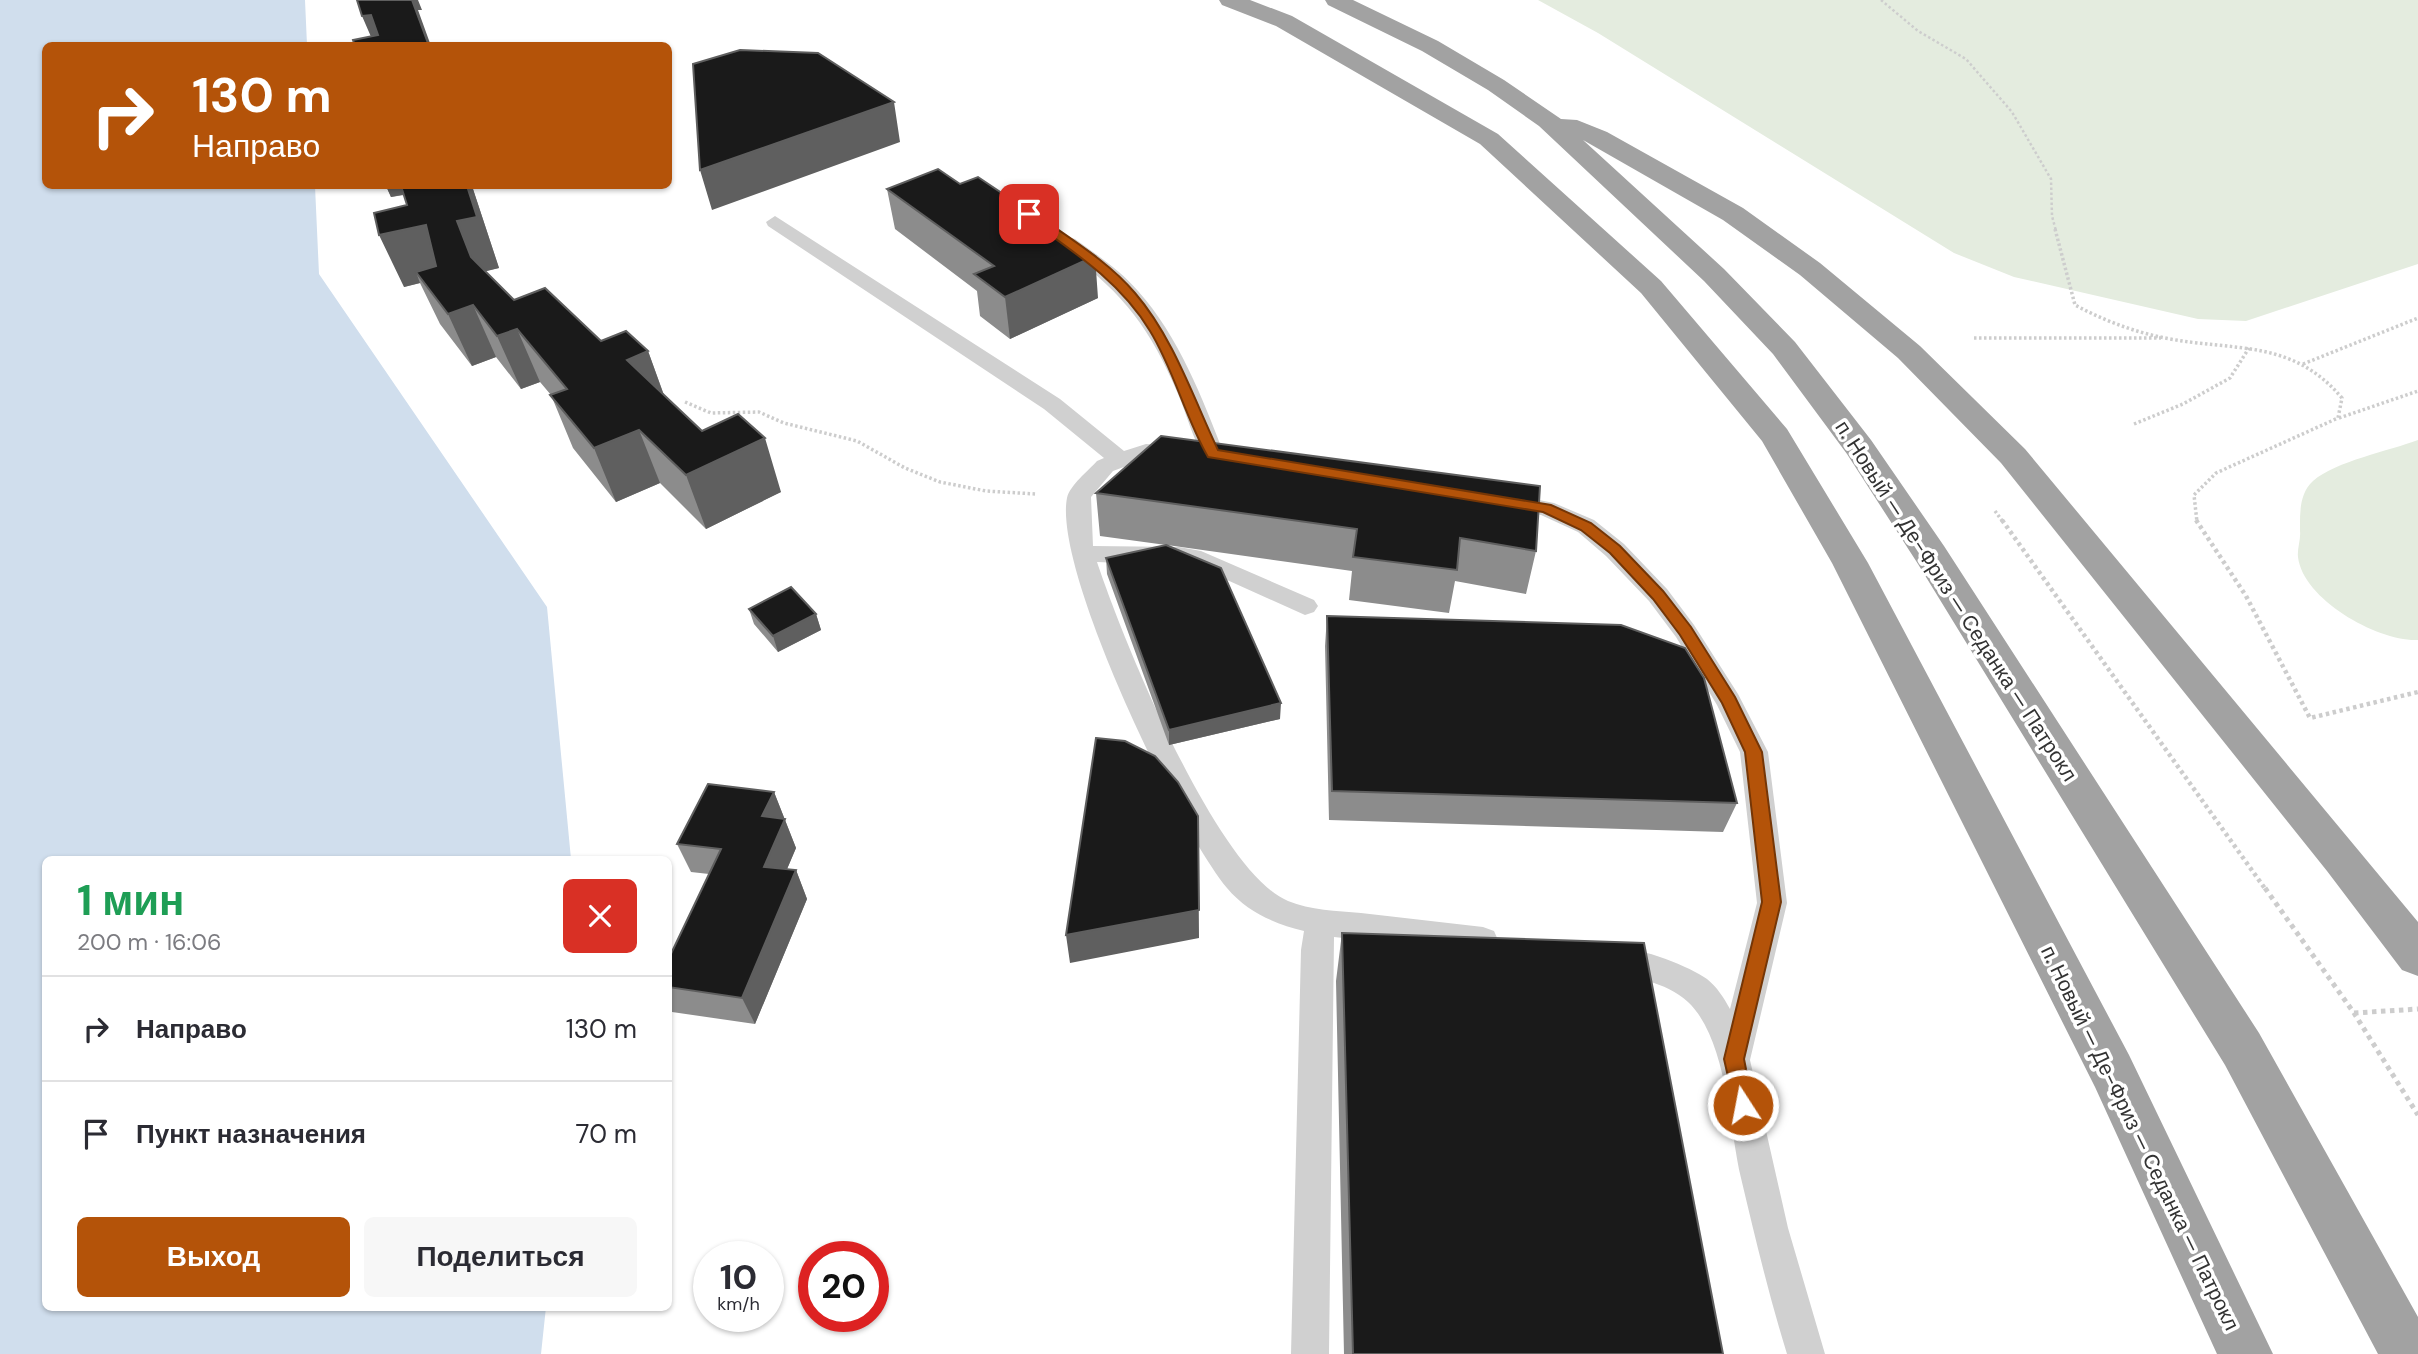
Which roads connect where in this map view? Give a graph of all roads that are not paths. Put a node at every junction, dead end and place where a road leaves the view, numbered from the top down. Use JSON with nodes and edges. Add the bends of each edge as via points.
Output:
{"nodes":[{"id":1,"x":1230,"y":0,"type":"edge"},
{"id":2,"x":1336,"y":0,"type":"edge"},
{"id":3,"x":1526,"y":106,"type":"junction"},
{"id":4,"x":775,"y":222,"type":"dead end"},
{"id":5,"x":1054,"y":232,"type":"edge"},
{"id":6,"x":1119,"y":458,"type":"junction"},
{"id":7,"x":1480,"y":496,"type":"edge"},
{"id":8,"x":1082,"y":554,"type":"junction"},
{"id":9,"x":1305,"y":606,"type":"dead end"},
{"id":10,"x":1321,"y":922,"type":"junction"},
{"id":11,"x":1508,"y":944,"type":"edge"},
{"id":12,"x":1587,"y":955,"type":"edge"},
{"id":13,"x":2418,"y":956,"type":"edge"},
{"id":14,"x":1734,"y":1059,"type":"junction"},
{"id":15,"x":1310,"y":1354,"type":"edge"},
{"id":16,"x":1806,"y":1354,"type":"edge"},
{"id":17,"x":2245,"y":1354,"type":"edge"},
{"id":18,"x":2408,"y":1354,"type":"edge"}],
"edges":[{"from":1,"to":17,"type":"highway","name":"п. Новый — Де-Фриз — Седанка — Патрокл","via":[[1284,21],[1489,139],[1632,269],[1776,436],[1850,563],[2112,1071]]},
{"from":2,"to":3,"type":"highway","name":"п. Новый — Де-Фриз — Седанка — Патрокл","via":[[1430,46]]},
{"from":3,"to":13,"type":"highway","via":[[1598,137],[1733,214],[1810,269],[1909,352],[2013,456]]},
{"from":3,"to":18,"type":"highway","name":"п. Новый — Де-Фриз — Седанка — Патрокл","via":[[1548,121],[1714,275],[1784,348],[1860,447],[2242,1049]]},
{"from":4,"to":6,"type":"lane","via":[[1052,404]]},
{"from":5,"to":6,"type":"lane","via":[[1131,295],[1157,331],[1225,456],[1146,451]]},
{"from":6,"to":8,"type":"lane","via":[[1105,466],[1079,496]]},
{"from":7,"to":14,"type":"lane","via":[[1546,508],[1586,526],[1615,550],[1685,631],[1729,701],[1754,752],[1772,902]]},
{"from":8,"to":9,"type":"lane","via":[[1201,559]]},
{"from":8,"to":10,"type":"lane","via":[[1097,600],[1177,785],[1238,880],[1278,912]]},
{"from":10,"to":11,"type":"lane"},
{"from":10,"to":15,"type":"lane","via":[[1315,950]]},
{"from":12,"to":14,"type":"lane","via":[[1669,976],[1699,992],[1714,1011]]},
{"from":14,"to":16,"type":"lane","via":[[1752,1151]]}]}
